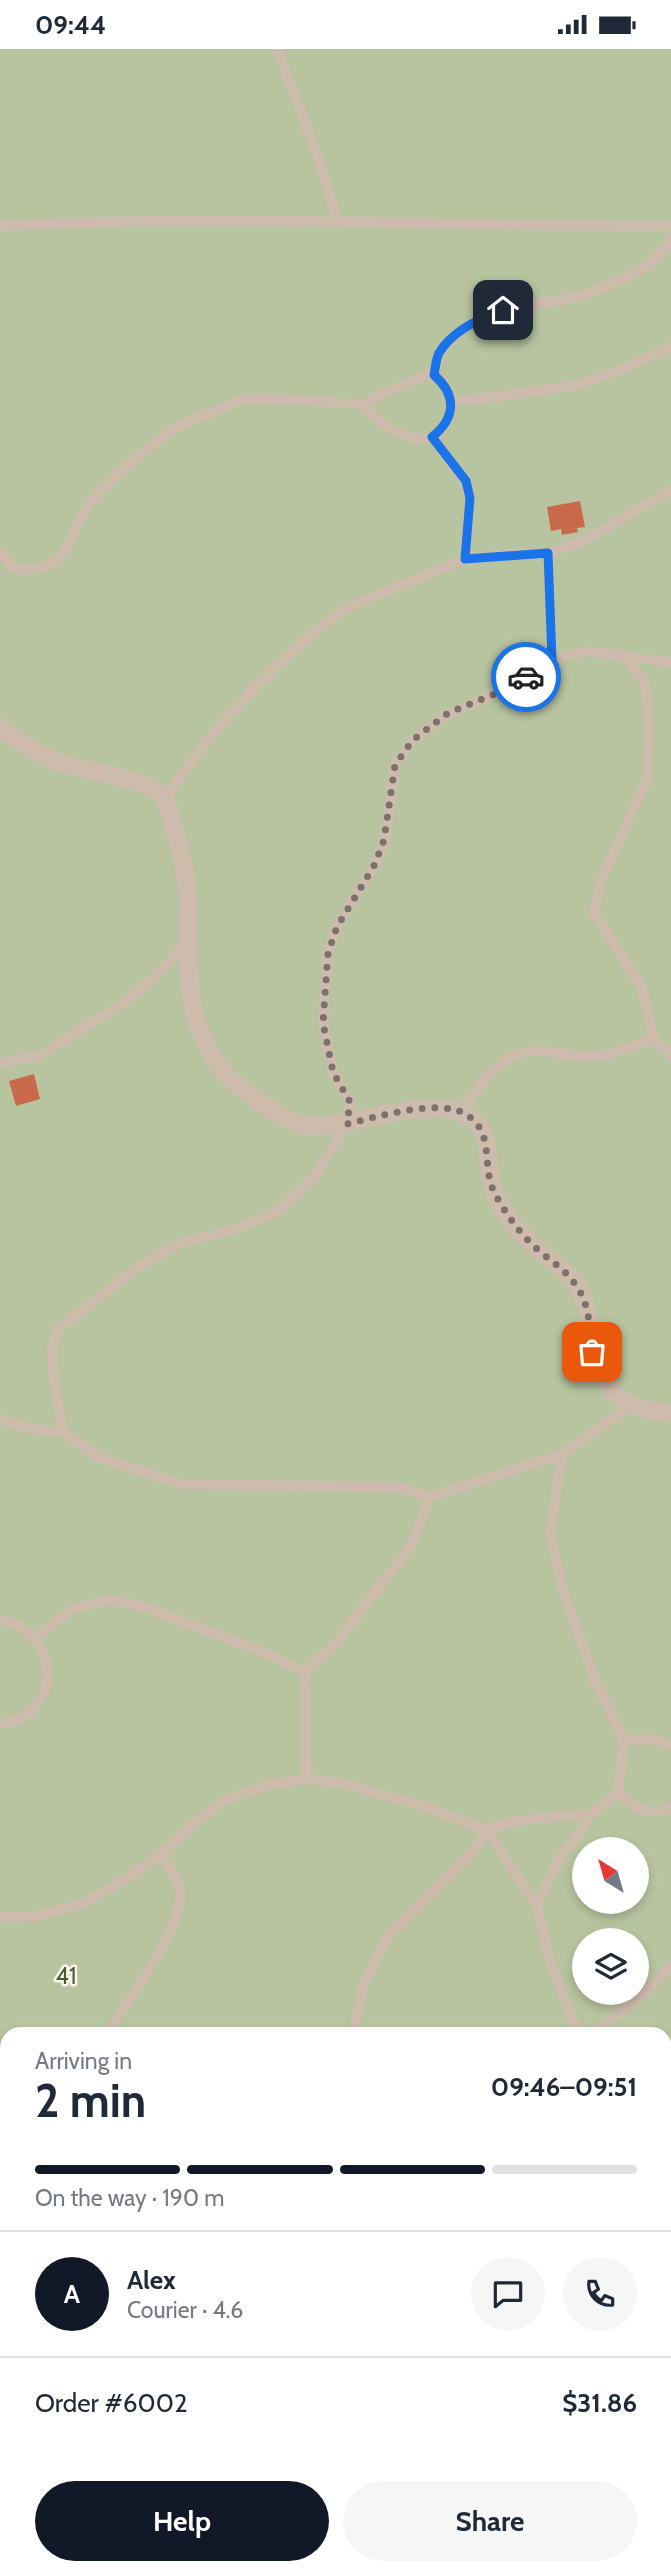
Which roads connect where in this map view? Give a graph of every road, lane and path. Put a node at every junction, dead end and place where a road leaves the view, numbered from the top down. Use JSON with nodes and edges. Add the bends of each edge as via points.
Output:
{"nodes":[{"id":1,"x":277,"y":49,"type":"edge"},
{"id":2,"x":337,"y":220,"type":"junction"},
{"id":3,"x":0,"y":226,"type":"edge"},
{"id":4,"x":671,"y":226,"type":"edge"},
{"id":5,"x":671,"y":238,"type":"edge"},
{"id":6,"x":671,"y":347,"type":"edge"},
{"id":7,"x":434,"y":375,"type":"junction"},
{"id":8,"x":452,"y":400,"type":"junction"},
{"id":9,"x":365,"y":406,"type":"junction"},
{"id":10,"x":432,"y":437,"type":"junction"},
{"id":11,"x":671,"y":489,"type":"edge"},
{"id":12,"x":0,"y":551,"type":"edge"},
{"id":13,"x":548,"y":553,"type":"junction"},
{"id":14,"x":465,"y":559,"type":"junction"},
{"id":15,"x":625,"y":658,"type":"junction"},
{"id":16,"x":552,"y":660,"type":"junction"},
{"id":17,"x":671,"y":662,"type":"edge"},
{"id":18,"x":0,"y":727,"type":"edge"},
{"id":19,"x":165,"y":797,"type":"junction"},
{"id":20,"x":187,"y":941,"type":"junction"},
{"id":21,"x":654,"y":1039,"type":"junction"},
{"id":22,"x":671,"y":1055,"type":"edge"},
{"id":23,"x":0,"y":1063,"type":"edge"},
{"id":24,"x":462,"y":1112,"type":"junction"},
{"id":25,"x":347,"y":1124,"type":"junction"},
{"id":26,"x":632,"y":1405,"type":"junction"},
{"id":27,"x":671,"y":1413,"type":"edge"},
{"id":28,"x":0,"y":1419,"type":"edge"},
{"id":29,"x":63,"y":1432,"type":"junction"},
{"id":30,"x":562,"y":1454,"type":"junction"},
{"id":31,"x":430,"y":1497,"type":"junction"},
{"id":32,"x":0,"y":1619,"type":"edge"},
{"id":33,"x":35,"y":1638,"type":"junction"},
{"id":34,"x":305,"y":1672,"type":"junction"},
{"id":35,"x":0,"y":1724,"type":"edge"},
{"id":36,"x":624,"y":1740,"type":"junction"},
{"id":37,"x":671,"y":1745,"type":"edge"},
{"id":38,"x":306,"y":1779,"type":"junction"},
{"id":39,"x":618,"y":1793,"type":"junction"},
{"id":40,"x":671,"y":1807,"type":"edge"},
{"id":41,"x":590,"y":1815,"type":"junction"},
{"id":42,"x":488,"y":1829,"type":"junction"},
{"id":43,"x":160,"y":1855,"type":"junction"},
{"id":44,"x":537,"y":1905,"type":"junction"},
{"id":45,"x":0,"y":1917,"type":"edge"},
{"id":46,"x":671,"y":1966,"type":"edge"},
{"id":47,"x":112,"y":2027,"type":"edge"},
{"id":48,"x":354,"y":2027,"type":"edge"},
{"id":49,"x":576,"y":2027,"type":"edge"},
{"id":50,"x":601,"y":2027,"type":"edge"}],
"edges":[{"from":1,"to":2,"type":"lane"},
{"from":2,"to":3,"type":"lane"},
{"from":2,"to":4,"type":"lane"},
{"from":5,"to":7,"type":"lane","via":[[647,266],[617,282],[579,297],[478,319],[439,354]]},
{"from":6,"to":8,"type":"lane","via":[[575,386]]},
{"from":7,"to":8,"type":"lane"},
{"from":7,"to":9,"type":"lane","via":[[414,378]]},
{"from":8,"to":10,"type":"lane","via":[[442,429]]},
{"from":9,"to":10,"type":"lane","via":[[380,422],[408,436]]},
{"from":9,"to":12,"type":"lane","via":[[243,399],[175,429],[124,469],[90,504],[59,558],[43,568],[26,569],[10,565]]},
{"from":10,"to":14,"type":"lane","via":[[466,481],[470,498]]},
{"from":11,"to":13,"type":"lane","via":[[582,542]]},
{"from":13,"to":14,"type":"lane"},
{"from":13,"to":16,"type":"lane"},
{"from":14,"to":19,"type":"lane","via":[[346,608],[304,640],[216,730]]},
{"from":15,"to":16,"type":"lane","via":[[586,651]]},
{"from":15,"to":17,"type":"lane"},
{"from":15,"to":21,"type":"lane","via":[[644,680],[649,715],[648,777],[601,881],[594,912],[640,985]]},
{"from":16,"to":25,"type":"lane","via":[[510,688],[448,713],[413,740],[395,765],[384,840],[328,953],[323,1023],[333,1072],[350,1102]]},
{"from":18,"to":19,"type":"street","via":[[36,753],[130,778]]},
{"from":19,"to":20,"type":"street","via":[[187,889]]},
{"from":20,"to":23,"type":"lane","via":[[156,976],[123,1003],[39,1056]]},
{"from":20,"to":25,"type":"street","via":[[190,998],[202,1038],[223,1070],[248,1094],[305,1126]]},
{"from":21,"to":22,"type":"lane"},
{"from":21,"to":24,"type":"lane","via":[[599,1056],[536,1051],[516,1055],[494,1068]]},
{"from":24,"to":25,"type":"street","via":[[411,1109]]},
{"from":24,"to":26,"type":"street","via":[[478,1124],[485,1137],[493,1190],[511,1221],[580,1291],[592,1352],[603,1377],[616,1395]]},
{"from":25,"to":29,"type":"lane","via":[[317,1174],[278,1211],[236,1229],[180,1243],[138,1267],[59,1328],[52,1347],[53,1373]]},
{"from":26,"to":27,"type":"street"},
{"from":26,"to":30,"type":"lane"},
{"from":28,"to":29,"type":"lane","via":[[26,1428]]},
{"from":29,"to":31,"type":"lane","via":[[101,1458],[182,1484],[399,1487]]},
{"from":30,"to":31,"type":"lane"},
{"from":30,"to":36,"type":"lane","via":[[550,1534],[563,1591],[597,1685]]},
{"from":31,"to":34,"type":"lane","via":[[411,1546],[336,1643]]},
{"from":32,"to":33,"type":"lane","via":[[28,1630]]},
{"from":33,"to":34,"type":"lane","via":[[72,1609],[108,1600],[142,1606]]},
{"from":33,"to":35,"type":"lane","via":[[46,1658],[44,1691],[22,1717]]},
{"from":34,"to":38,"type":"lane"},
{"from":36,"to":37,"type":"lane","via":[[654,1739]]},
{"from":36,"to":39,"type":"lane"},
{"from":38,"to":42,"type":"lane","via":[[426,1807]]},
{"from":38,"to":43,"type":"lane","via":[[226,1799]]},
{"from":39,"to":40,"type":"lane","via":[[647,1812]]},
{"from":39,"to":41,"type":"lane"},
{"from":41,"to":42,"type":"lane","via":[[511,1822]]},
{"from":41,"to":44,"type":"lane","via":[[559,1859]]},
{"from":42,"to":44,"type":"lane"},
{"from":42,"to":48,"type":"lane","via":[[475,1849],[389,1935],[364,1983]]},
{"from":43,"to":45,"type":"lane","via":[[84,1902],[38,1916]]},
{"from":43,"to":47,"type":"lane","via":[[180,1886],[180,1909],[164,1944]]},
{"from":44,"to":49,"type":"lane","via":[[548,1958]]},
{"from":46,"to":50,"type":"lane"}]}
